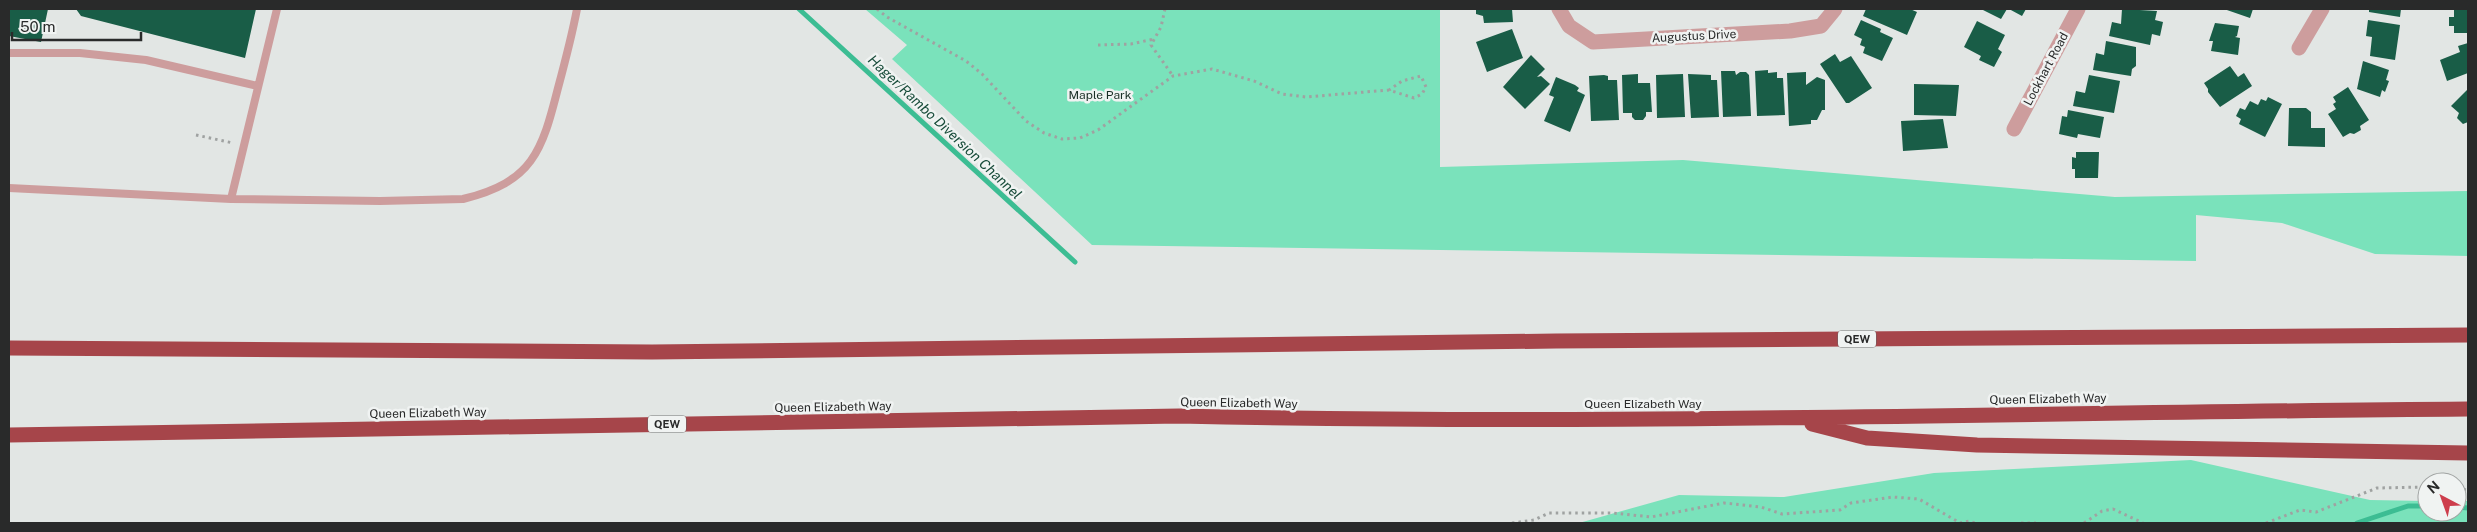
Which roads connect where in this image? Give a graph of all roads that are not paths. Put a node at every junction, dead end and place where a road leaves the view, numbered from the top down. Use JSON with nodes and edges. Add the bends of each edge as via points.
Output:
{"nodes":[{"id":1,"x":277,"y":9,"type":"edge"},
{"id":2,"x":577,"y":9,"type":"edge"},
{"id":3,"x":1559,"y":9,"type":"edge"},
{"id":4,"x":1835,"y":9,"type":"edge"},
{"id":5,"x":2078,"y":9,"type":"edge"},
{"id":6,"x":2322,"y":9,"type":"edge"},
{"id":7,"x":2299,"y":48,"type":"dead end"},
{"id":8,"x":9,"y":52,"type":"edge"},
{"id":9,"x":258,"y":86,"type":"junction"},
{"id":10,"x":2014,"y":130,"type":"dead end"},
{"id":11,"x":9,"y":188,"type":"edge"},
{"id":12,"x":230,"y":199,"type":"junction"},
{"id":13,"x":2468,"y":335,"type":"edge"},
{"id":14,"x":9,"y":348,"type":"edge"},
{"id":15,"x":2468,"y":410,"type":"edge"},
{"id":16,"x":1792,"y":419,"type":"junction"},
{"id":17,"x":9,"y":435,"type":"edge"},
{"id":18,"x":2468,"y":453,"type":"edge"}],
"edges":[{"from":1,"to":9,"type":"lane"},
{"from":2,"to":12,"type":"lane","via":[[542,145],[524,169],[499,188],[463,199],[380,202]]},
{"from":3,"to":4,"type":"street","name":"Augustus Drive","via":[[1570,26],[1592,42],[1790,32],[1821,26]]},
{"from":5,"to":10,"type":"street","name":"Lockhart Road"},
{"from":6,"to":7,"type":"street"},
{"from":8,"to":9,"type":"lane","via":[[80,53],[146,60]]},
{"from":9,"to":12,"type":"lane"},
{"from":11,"to":12,"type":"lane"},
{"from":13,"to":14,"type":"highway","number":"QEW","via":[[1556,341],[652,352]]},
{"from":15,"to":16,"type":"highway","name":"Queen Elizabeth Way","number":"QEW"},
{"from":16,"to":17,"type":"highway","name":"Queen Elizabeth Way","number":"QEW","via":[[1326,420],[1179,416]]},
{"from":16,"to":18,"type":"highway","via":[[1867,438],[1977,445]]}]}
